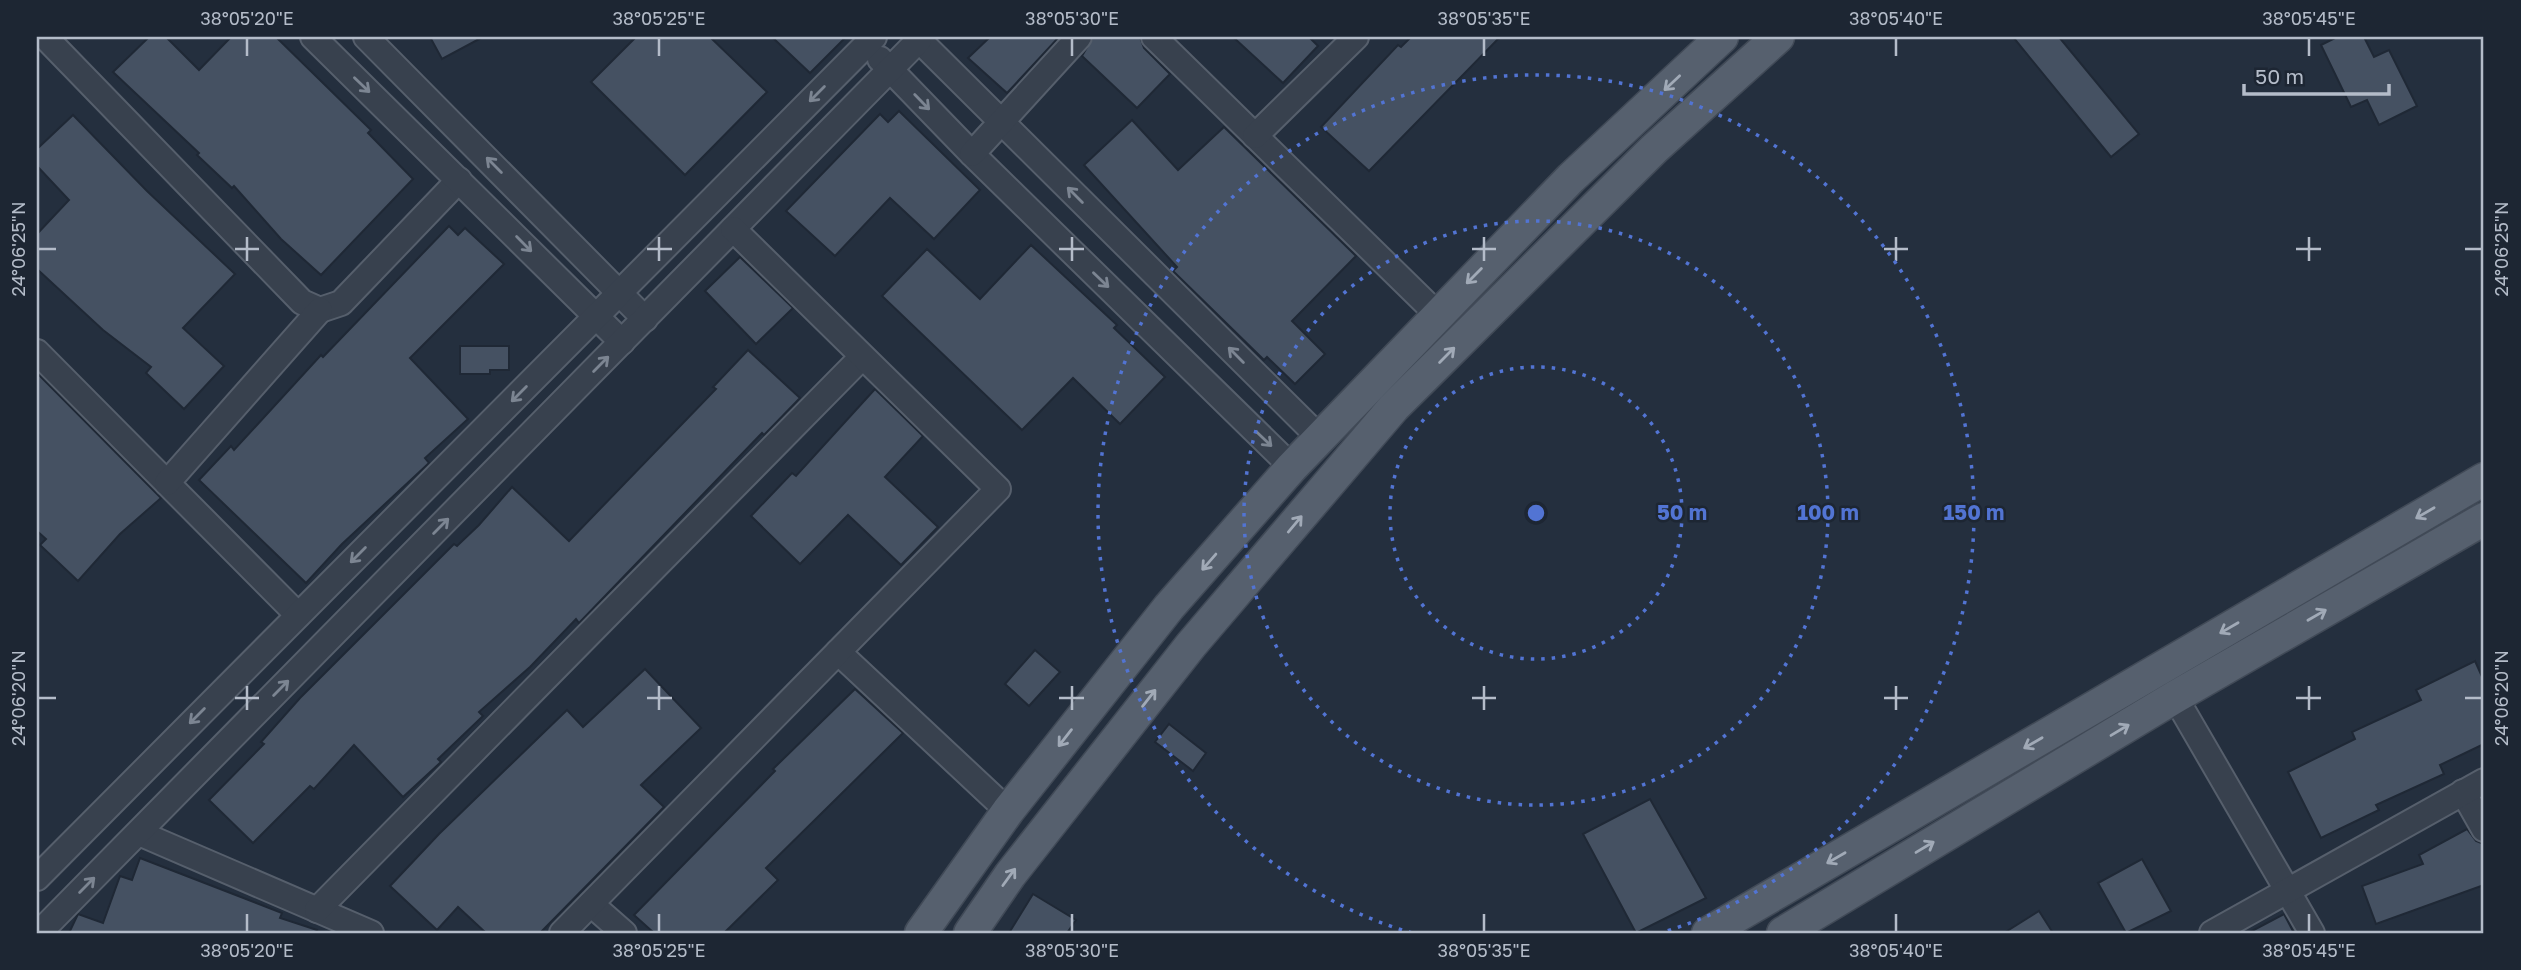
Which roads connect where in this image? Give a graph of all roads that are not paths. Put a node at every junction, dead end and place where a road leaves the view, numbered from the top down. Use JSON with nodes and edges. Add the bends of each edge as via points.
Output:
{"nodes":[{"id":1,"x":45,"y":37,"type":"edge"},
{"id":2,"x":313,"y":37,"type":"edge"},
{"id":3,"x":366,"y":37,"type":"edge"},
{"id":4,"x":1079,"y":37,"type":"edge"},
{"id":5,"x":1154,"y":37,"type":"edge"},
{"id":6,"x":1356,"y":37,"type":"edge"},
{"id":7,"x":1722,"y":37,"type":"edge"},
{"id":8,"x":1778,"y":37,"type":"edge"},
{"id":9,"x":918,"y":38,"type":"edge"},
{"id":10,"x":865,"y":40,"type":"edge"},
{"id":11,"x":890,"y":69,"type":"junction"},
{"id":12,"x":1002,"y":122,"type":"junction"},
{"id":13,"x":1255,"y":136,"type":"junction"},
{"id":14,"x":972,"y":154,"type":"junction"},
{"id":15,"x":459,"y":180,"type":"junction"},
{"id":16,"x":733,"y":229,"type":"junction"},
{"id":17,"x":620,"y":292,"type":"junction"},
{"id":18,"x":320,"y":310,"type":"junction"},
{"id":19,"x":1437,"y":314,"type":"junction"},
{"id":20,"x":597,"y":316,"type":"junction"},
{"id":21,"x":645,"y":319,"type":"junction"},
{"id":22,"x":622,"y":342,"type":"junction"},
{"id":23,"x":37,"y":352,"type":"edge"},
{"id":24,"x":862,"y":357,"type":"junction"},
{"id":25,"x":1320,"y":438,"type":"junction"},
{"id":26,"x":1292,"y":467,"type":"junction"},
{"id":27,"x":2484,"y":479,"type":"edge"},
{"id":28,"x":167,"y":483,"type":"junction"},
{"id":29,"x":2484,"y":519,"type":"edge"},
{"id":30,"x":298,"y":615,"type":"junction"},
{"id":31,"x":838,"y":652,"type":"junction"},
{"id":32,"x":2175,"y":697,"type":"junction"},
{"id":33,"x":2474,"y":787,"type":"edge"},
{"id":34,"x":1008,"y":811,"type":"junction"},
{"id":35,"x":2484,"y":830,"type":"edge"},
{"id":36,"x":139,"y":832,"type":"junction"},
{"id":37,"x":37,"y":878,"type":"edge"},
{"id":38,"x":2287,"y":891,"type":"junction"},
{"id":39,"x":591,"y":904,"type":"junction"},
{"id":40,"x":317,"y":910,"type":"junction"},
{"id":41,"x":365,"y":932,"type":"edge"},
{"id":42,"x":40,"y":933,"type":"edge"},
{"id":43,"x":562,"y":933,"type":"edge"},
{"id":44,"x":624,"y":933,"type":"edge"},
{"id":45,"x":920,"y":933,"type":"edge"},
{"id":46,"x":970,"y":933,"type":"edge"},
{"id":47,"x":1708,"y":933,"type":"edge"},
{"id":48,"x":1783,"y":933,"type":"edge"},
{"id":49,"x":2212,"y":933,"type":"edge"},
{"id":50,"x":2312,"y":933,"type":"edge"}],
"edges":[{"from":1,"to":18,"type":"street","via":[[302,302]]},
{"from":2,"to":15,"type":"street","one_way":true},
{"from":17,"to":3,"type":"street","one_way":true},
{"from":4,"to":12,"type":"street"},
{"from":5,"to":13,"type":"street"},
{"from":6,"to":13,"type":"street"},
{"from":7,"to":19,"type":"main road","one_way":true,"via":[[1571,178]]},
{"from":46,"to":8,"type":"main road","one_way":true,"via":[[1010,874],[1191,645],[1394,407],[1654,149]]},
{"from":9,"to":11,"type":"street"},
{"from":9,"to":12,"type":"street"},
{"from":10,"to":11,"type":"street"},
{"from":10,"to":17,"type":"street","one_way":true},
{"from":11,"to":14,"type":"street","one_way":true},
{"from":11,"to":16,"type":"street"},
{"from":12,"to":14,"type":"street"},
{"from":25,"to":12,"type":"street","one_way":true},
{"from":13,"to":19,"type":"street"},
{"from":14,"to":26,"type":"street","one_way":true},
{"from":15,"to":18,"type":"street","via":[[341,303]]},
{"from":15,"to":20,"type":"street","one_way":true},
{"from":16,"to":21,"type":"street"},
{"from":16,"to":24,"type":"street"},
{"from":17,"to":20,"type":"street"},
{"from":17,"to":21,"type":"street"},
{"from":18,"to":28,"type":"street"},
{"from":19,"to":25,"type":"main road"},
{"from":20,"to":22,"type":"street"},
{"from":20,"to":30,"type":"street","one_way":true},
{"from":21,"to":22,"type":"street"},
{"from":36,"to":22,"type":"street","one_way":true},
{"from":23,"to":28,"type":"street"},
{"from":24,"to":31,"type":"street","via":[[998,489]]},
{"from":24,"to":40,"type":"street"},
{"from":25,"to":26,"type":"main road"},
{"from":26,"to":34,"type":"main road","one_way":true,"via":[[1169,607]]},
{"from":27,"to":47,"type":"main road","one_way":true},
{"from":28,"to":30,"type":"street"},
{"from":32,"to":29,"type":"main road","one_way":true},
{"from":30,"to":37,"type":"street","one_way":true},
{"from":31,"to":34,"type":"street"},
{"from":31,"to":39,"type":"street"},
{"from":32,"to":38,"type":"street"},
{"from":48,"to":32,"type":"main road","one_way":true},
{"from":33,"to":35,"type":"street"},
{"from":33,"to":38,"type":"street"},
{"from":34,"to":45,"type":"main road"},
{"from":36,"to":40,"type":"street"},
{"from":42,"to":36,"type":"street","one_way":true},
{"from":38,"to":49,"type":"street"},
{"from":38,"to":50,"type":"street"},
{"from":39,"to":43,"type":"street"},
{"from":39,"to":44,"type":"street"},
{"from":40,"to":41,"type":"street"}]}
